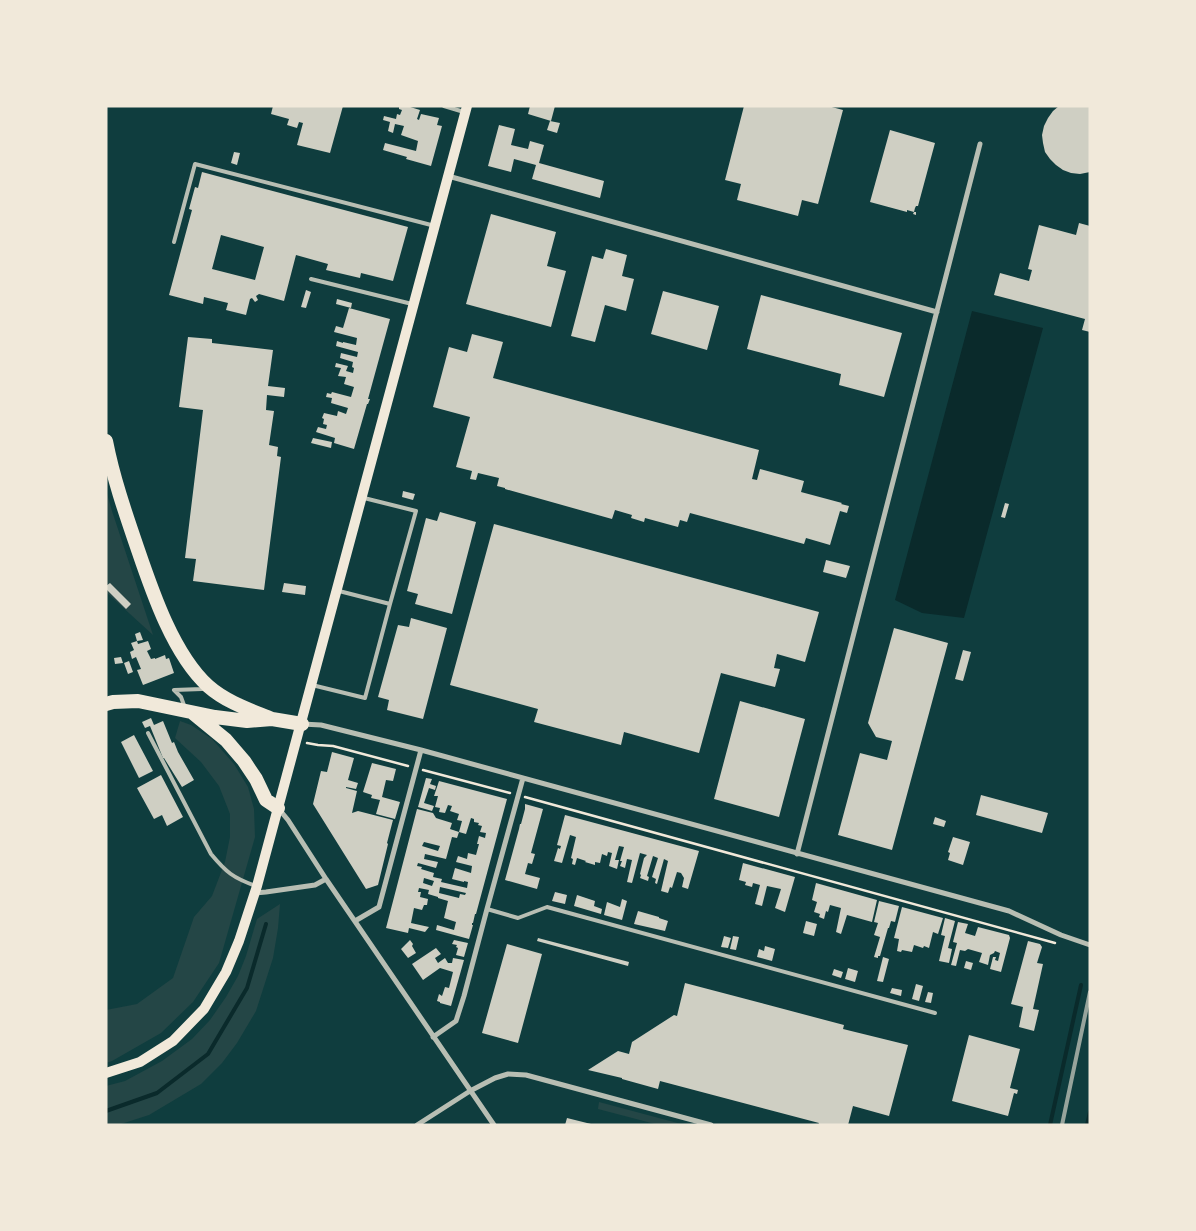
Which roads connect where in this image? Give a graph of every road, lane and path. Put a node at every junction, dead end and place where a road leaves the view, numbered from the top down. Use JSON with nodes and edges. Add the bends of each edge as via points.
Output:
{"nodes":[{"id":1,"x":444,"y":106,"type":"edge"},
{"id":2,"x":466,"y":109,"type":"edge"},
{"id":3,"x":980,"y":144,"type":"dead end"},
{"id":4,"x":448,"y":176,"type":"junction"},
{"id":5,"x":435,"y":226,"type":"junction"},
{"id":6,"x":174,"y":242,"type":"dead end"},
{"id":7,"x":311,"y":279,"type":"dead end"},
{"id":8,"x":414,"y":304,"type":"junction"},
{"id":9,"x":936,"y":312,"type":"junction"},
{"id":10,"x":106,"y":441,"type":"edge"},
{"id":11,"x":362,"y":497,"type":"junction"},
{"id":12,"x":337,"y":590,"type":"junction"},
{"id":13,"x":390,"y":604,"type":"junction"},
{"id":14,"x":208,"y":685,"type":"junction"},
{"id":15,"x":312,"y":685,"type":"junction"},
{"id":16,"x":106,"y":704,"type":"edge"},
{"id":17,"x":188,"y":711,"type":"junction"},
{"id":18,"x":272,"y":719,"type":"junction"},
{"id":19,"x":302,"y":724,"type":"junction"},
{"id":20,"x":148,"y":733,"type":"dead end"},
{"id":21,"x":297,"y":741,"type":"junction"},
{"id":22,"x":421,"y":750,"type":"junction"},
{"id":23,"x":416,"y":768,"type":"junction"},
{"id":24,"x":523,"y":778,"type":"junction"},
{"id":25,"x":518,"y":795,"type":"junction"},
{"id":26,"x":278,"y":808,"type":"junction"},
{"id":27,"x":797,"y":854,"type":"junction"},
{"id":28,"x":326,"y":878,"type":"junction"},
{"id":29,"x":256,"y":889,"type":"junction"},
{"id":30,"x":487,"y":908,"type":"junction"},
{"id":31,"x":355,"y":921,"type":"junction"},
{"id":32,"x":1056,"y":943,"type":"dead end"},
{"id":33,"x":1090,"y":945,"type":"edge"},
{"id":34,"x":935,"y":1013,"type":"dead end"},
{"id":35,"x":433,"y":1037,"type":"junction"},
{"id":36,"x":106,"y":1072,"type":"edge"},
{"id":37,"x":470,"y":1091,"type":"junction"},
{"id":38,"x":417,"y":1125,"type":"edge"},
{"id":39,"x":494,"y":1125,"type":"edge"},
{"id":40,"x":712,"y":1125,"type":"edge"}],
"edges":[{"from":1,"to":2,"type":"lane"},
{"from":2,"to":4,"type":"main road"},
{"from":3,"to":9,"type":"street"},
{"from":4,"to":5,"type":"main road"},
{"from":4,"to":9,"type":"street"},
{"from":5,"to":6,"type":"lane","via":[[195,164]]},
{"from":5,"to":8,"type":"main road"},
{"from":7,"to":8,"type":"lane"},
{"from":8,"to":11,"type":"main road"},
{"from":9,"to":27,"type":"street"},
{"from":10,"to":14,"type":"highway","via":[[120,499],[148,580],[182,653]]},
{"from":11,"to":12,"type":"main road"},
{"from":11,"to":13,"type":"lane","via":[[416,511]]},
{"from":12,"to":13,"type":"lane"},
{"from":12,"to":15,"type":"main road"},
{"from":13,"to":15,"type":"lane","via":[[365,698]]},
{"from":14,"to":17,"type":"lane","via":[[202,689],[174,690]]},
{"from":14,"to":18,"type":"highway","via":[[223,698]]},
{"from":15,"to":19,"type":"main road"},
{"from":16,"to":17,"type":"highway","via":[[138,701]]},
{"from":17,"to":18,"type":"highway","via":[[247,721]]},
{"from":17,"to":26,"type":"highway","via":[[226,740],[244,761],[266,800]]},
{"from":18,"to":19,"type":"highway"},
{"from":19,"to":21,"type":"main road"},
{"from":19,"to":22,"type":"street","via":[[321,725]]},
{"from":20,"to":29,"type":"lane","via":[[211,854],[222,868]]},
{"from":21,"to":23,"type":"path","via":[[333,746]]},
{"from":21,"to":26,"type":"main road"},
{"from":22,"to":23,"type":"street"},
{"from":22,"to":24,"type":"street"},
{"from":23,"to":25,"type":"path"},
{"from":23,"to":31,"type":"street","via":[[379,907]]},
{"from":24,"to":25,"type":"street"},
{"from":24,"to":27,"type":"street"},
{"from":25,"to":30,"type":"street"},
{"from":25,"to":32,"type":"path"},
{"from":26,"to":28,"type":"street"},
{"from":26,"to":29,"type":"main road"},
{"from":27,"to":33,"type":"street","via":[[1010,911]]},
{"from":28,"to":29,"type":"street","via":[[315,885],[266,892]]},
{"from":28,"to":31,"type":"street"},
{"from":29,"to":36,"type":"main road","via":[[226,972],[204,1009],[173,1041],[140,1062]]},
{"from":30,"to":34,"type":"lane","via":[[518,918],[547,906]]},
{"from":30,"to":35,"type":"street","via":[[456,1021]]},
{"from":31,"to":35,"type":"street"},
{"from":35,"to":37,"type":"street"},
{"from":37,"to":38,"type":"street"},
{"from":37,"to":39,"type":"street"},
{"from":37,"to":40,"type":"street","via":[[508,1074],[526,1075]]}]}
